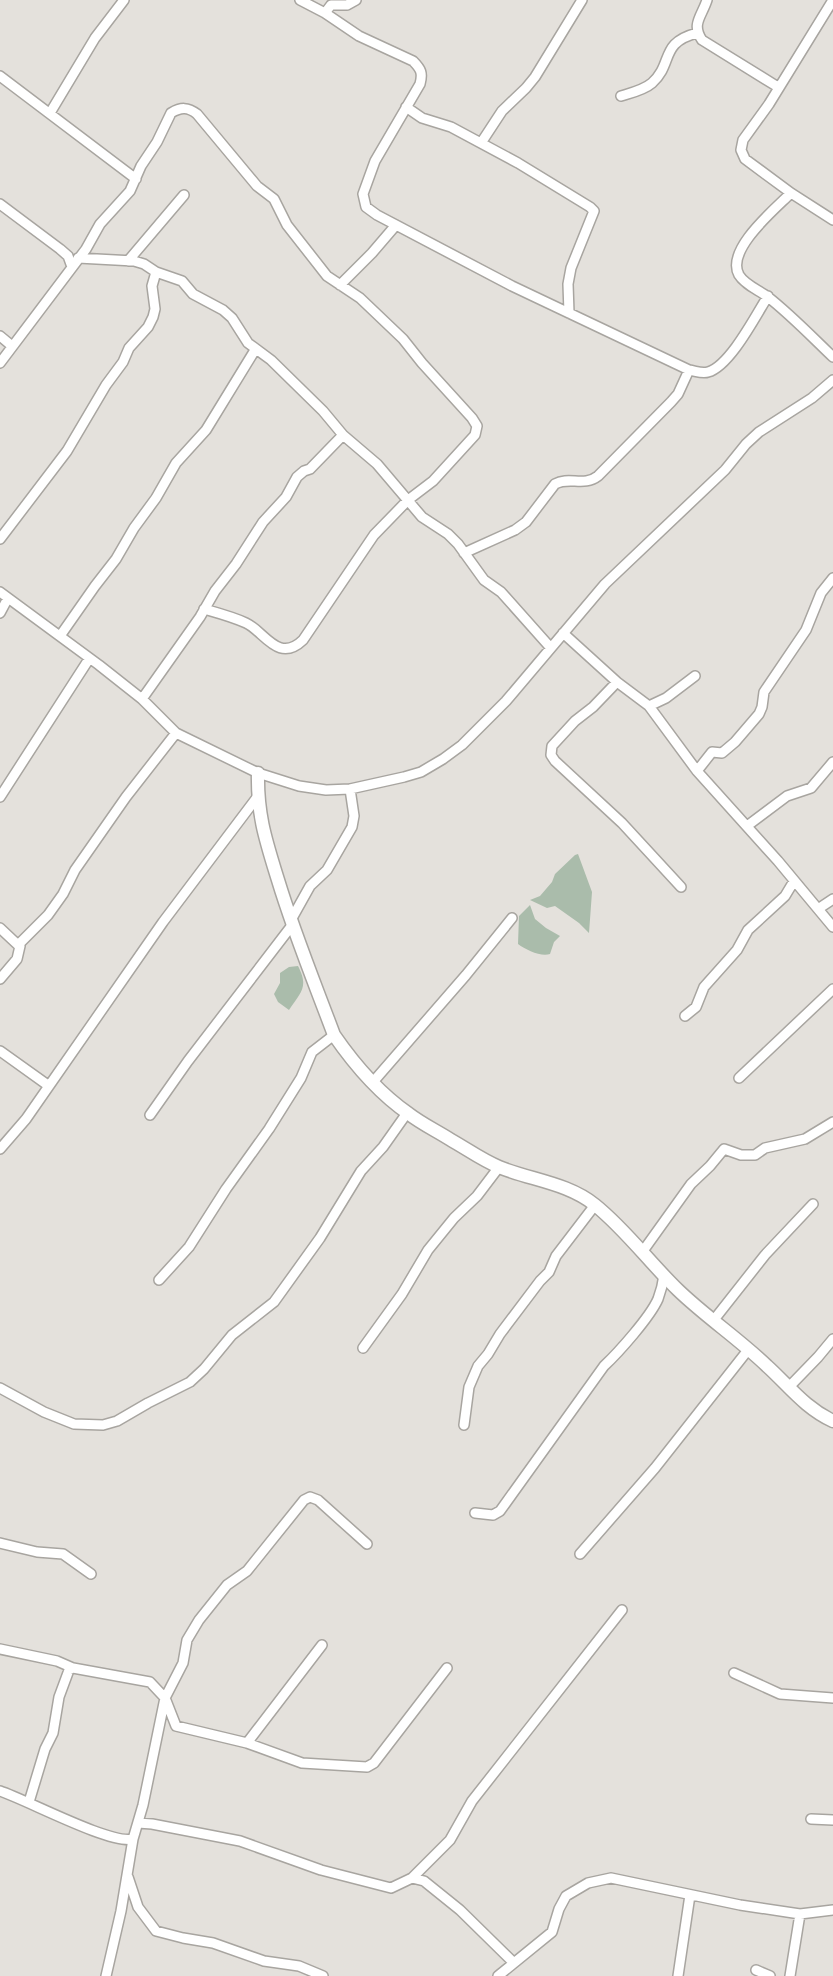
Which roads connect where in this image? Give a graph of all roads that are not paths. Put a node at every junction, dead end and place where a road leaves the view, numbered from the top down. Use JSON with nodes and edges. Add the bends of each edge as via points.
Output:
{"nodes":[{"id":1,"x":124,"y":0,"type":"edge"},
{"id":2,"x":300,"y":0,"type":"edge"},
{"id":3,"x":356,"y":0,"type":"edge"},
{"id":4,"x":582,"y":0,"type":"edge"},
{"id":5,"x":707,"y":0,"type":"edge"},
{"id":6,"x":833,"y":0,"type":"edge"},
{"id":7,"x":325,"y":13,"type":"junction"},
{"id":8,"x":697,"y":33,"type":"junction"},
{"id":9,"x":0,"y":76,"type":"edge"},
{"id":10,"x":778,"y":87,"type":"junction"},
{"id":11,"x":621,"y":96,"type":"dead end"},
{"id":12,"x":406,"y":107,"type":"junction"},
{"id":13,"x":50,"y":113,"type":"junction"},
{"id":14,"x":481,"y":143,"type":"junction"},
{"id":15,"x":136,"y":179,"type":"junction"},
{"id":16,"x":791,"y":193,"type":"junction"},
{"id":17,"x":184,"y":195,"type":"dead end"},
{"id":18,"x":0,"y":204,"type":"edge"},
{"id":19,"x":833,"y":220,"type":"edge"},
{"id":20,"x":396,"y":225,"type":"junction"},
{"id":21,"x":128,"y":261,"type":"junction"},
{"id":22,"x":75,"y":262,"type":"junction"},
{"id":23,"x":156,"y":272,"type":"junction"},
{"id":24,"x":340,"y":285,"type":"junction"},
{"id":25,"x":768,"y":297,"type":"junction"},
{"id":26,"x":569,"y":313,"type":"junction"},
{"id":27,"x":0,"y":336,"type":"edge"},
{"id":28,"x":12,"y":346,"type":"junction"},
{"id":29,"x":255,"y":350,"type":"junction"},
{"id":30,"x":833,"y":357,"type":"edge"},
{"id":31,"x":0,"y":363,"type":"edge"},
{"id":32,"x":689,"y":370,"type":"junction"},
{"id":33,"x":833,"y":380,"type":"edge"},
{"id":34,"x":343,"y":435,"type":"junction"},
{"id":35,"x":412,"y":500,"type":"junction"},
{"id":36,"x":0,"y":539,"type":"edge"},
{"id":37,"x":464,"y":554,"type":"junction"},
{"id":38,"x":833,"y":578,"type":"edge"},
{"id":39,"x":4,"y":595,"type":"edge"},
{"id":40,"x":204,"y":609,"type":"junction"},
{"id":41,"x":0,"y":613,"type":"edge"},
{"id":42,"x":564,"y":633,"type":"junction"},
{"id":43,"x":60,"y":636,"type":"junction"},
{"id":44,"x":550,"y":647,"type":"junction"},
{"id":45,"x":89,"y":658,"type":"junction"},
{"id":46,"x":695,"y":676,"type":"dead end"},
{"id":47,"x":617,"y":682,"type":"junction"},
{"id":48,"x":142,"y":699,"type":"junction"},
{"id":49,"x":649,"y":706,"type":"junction"},
{"id":50,"x":176,"y":733,"type":"junction"},
{"id":51,"x":833,"y":762,"type":"edge"},
{"id":52,"x":697,"y":771,"type":"junction"},
{"id":53,"x":258,"y":773,"type":"junction"},
{"id":54,"x":350,"y":789,"type":"junction"},
{"id":55,"x":258,"y":796,"type":"junction"},
{"id":56,"x":0,"y":797,"type":"edge"},
{"id":57,"x":747,"y":826,"type":"junction"},
{"id":58,"x":794,"y":881,"type":"junction"},
{"id":59,"x":681,"y":887,"type":"dead end"},
{"id":60,"x":833,"y":899,"type":"edge"},
{"id":61,"x":818,"y":909,"type":"junction"},
{"id":62,"x":512,"y":918,"type":"dead end"},
{"id":63,"x":292,"y":922,"type":"junction"},
{"id":64,"x":833,"y":927,"type":"edge"},
{"id":65,"x":0,"y":928,"type":"edge"},
{"id":66,"x":18,"y":945,"type":"junction"},
{"id":67,"x":0,"y":979,"type":"edge"},
{"id":68,"x":833,"y":989,"type":"edge"},
{"id":69,"x":685,"y":1016,"type":"dead end"},
{"id":70,"x":334,"y":1035,"type":"junction"},
{"id":71,"x":0,"y":1051,"type":"edge"},
{"id":72,"x":739,"y":1078,"type":"dead end"},
{"id":73,"x":373,"y":1082,"type":"junction"},
{"id":74,"x":49,"y":1086,"type":"junction"},
{"id":75,"x":407,"y":1113,"type":"junction"},
{"id":76,"x":150,"y":1115,"type":"dead end"},
{"id":77,"x":833,"y":1122,"type":"edge"},
{"id":78,"x":0,"y":1149,"type":"edge"},
{"id":79,"x":499,"y":1167,"type":"junction"},
{"id":80,"x":813,"y":1204,"type":"dead end"},
{"id":81,"x":595,"y":1205,"type":"junction"},
{"id":82,"x":643,"y":1251,"type":"junction"},
{"id":83,"x":664,"y":1275,"type":"junction"},
{"id":84,"x":159,"y":1280,"type":"dead end"},
{"id":85,"x":713,"y":1321,"type":"junction"},
{"id":86,"x":833,"y":1339,"type":"edge"},
{"id":87,"x":363,"y":1348,"type":"dead end"},
{"id":88,"x":748,"y":1350,"type":"junction"},
{"id":89,"x":0,"y":1388,"type":"edge"},
{"id":90,"x":788,"y":1388,"type":"junction"},
{"id":91,"x":833,"y":1421,"type":"edge"},
{"id":92,"x":464,"y":1425,"type":"dead end"},
{"id":93,"x":475,"y":1513,"type":"dead end"},
{"id":94,"x":0,"y":1543,"type":"edge"},
{"id":95,"x":367,"y":1544,"type":"dead end"},
{"id":96,"x":580,"y":1554,"type":"dead end"},
{"id":97,"x":91,"y":1574,"type":"dead end"},
{"id":98,"x":622,"y":1610,"type":"dead end"},
{"id":99,"x":322,"y":1645,"type":"dead end"},
{"id":100,"x":0,"y":1649,"type":"edge"},
{"id":101,"x":72,"y":1668,"type":"junction"},
{"id":102,"x":447,"y":1668,"type":"dead end"},
{"id":103,"x":734,"y":1673,"type":"dead end"},
{"id":104,"x":165,"y":1698,"type":"junction"},
{"id":105,"x":833,"y":1698,"type":"edge"},
{"id":106,"x":247,"y":1743,"type":"junction"},
{"id":107,"x":0,"y":1791,"type":"edge"},
{"id":108,"x":29,"y":1802,"type":"junction"},
{"id":109,"x":811,"y":1819,"type":"dead end"},
{"id":110,"x":833,"y":1820,"type":"edge"},
{"id":111,"x":138,"y":1823,"type":"junction"},
{"id":112,"x":133,"y":1839,"type":"junction"},
{"id":113,"x":128,"y":1875,"type":"junction"},
{"id":114,"x":412,"y":1878,"type":"junction"},
{"id":115,"x":690,"y":1895,"type":"junction"},
{"id":116,"x":833,"y":1910,"type":"edge"},
{"id":117,"x":800,"y":1914,"type":"junction"},
{"id":118,"x":514,"y":1963,"type":"junction"},
{"id":119,"x":756,"y":1970,"type":"dead end"},
{"id":120,"x":106,"y":1976,"type":"edge"},
{"id":121,"x":323,"y":1976,"type":"edge"},
{"id":122,"x":498,"y":1976,"type":"edge"},
{"id":123,"x":678,"y":1976,"type":"edge"},
{"id":124,"x":770,"y":1976,"type":"edge"},
{"id":125,"x":790,"y":1976,"type":"edge"}],
"edges":[{"from":1,"to":13,"type":"street","via":[[95,38]]},
{"from":2,"to":7,"type":"street"},
{"from":3,"to":7,"type":"street","via":[[347,5],[331,5]]},
{"from":4,"to":14,"type":"street","via":[[535,76],[502,111]]},
{"from":5,"to":8,"type":"street","via":[[698,19]]},
{"from":6,"to":10,"type":"street"},
{"from":7,"to":12,"type":"street","via":[[359,36],[419,67],[423,75]]},
{"from":8,"to":10,"type":"street","via":[[702,40]]},
{"from":8,"to":11,"type":"street","via":[[676,41],[651,84]]},
{"from":9,"to":13,"type":"street"},
{"from":10,"to":16,"type":"street","via":[[743,140],[741,154]]},
{"from":12,"to":14,"type":"street"},
{"from":12,"to":20,"type":"street","via":[[375,161],[363,194],[366,207]]},
{"from":13,"to":15,"type":"street"},
{"from":14,"to":26,"type":"street","via":[[594,211],[571,268]]},
{"from":15,"to":22,"type":"street"},
{"from":15,"to":24,"type":"street","via":[[171,113],[184,108],[191,110],[256,186],[274,199],[287,225],[315,263]]},
{"from":16,"to":19,"type":"street"},
{"from":16,"to":25,"type":"street","via":[[748,237],[738,255],[736,265],[743,280]]},
{"from":17,"to":21,"type":"street"},
{"from":18,"to":22,"type":"street"},
{"from":20,"to":24,"type":"street"},
{"from":20,"to":26,"type":"street"},
{"from":21,"to":22,"type":"street"},
{"from":21,"to":23,"type":"street","via":[[144,264]]},
{"from":22,"to":28,"type":"street"},
{"from":23,"to":29,"type":"street","via":[[182,281],[193,294],[223,310]]},
{"from":23,"to":36,"type":"street","via":[[155,309],[148,327],[129,348],[67,451]]},
{"from":24,"to":35,"type":"street","via":[[360,298],[403,339],[477,426],[475,435]]},
{"from":25,"to":30,"type":"street"},
{"from":25,"to":32,"type":"street","via":[[721,365],[702,373]]},
{"from":26,"to":32,"type":"street"},
{"from":27,"to":28,"type":"street"},
{"from":28,"to":31,"type":"street"},
{"from":29,"to":34,"type":"street","via":[[271,360]]},
{"from":29,"to":43,"type":"street","via":[[206,430],[176,463],[116,559]]},
{"from":32,"to":37,"type":"street","via":[[678,394],[598,476],[585,482],[555,484],[526,522]]},
{"from":33,"to":42,"type":"street","via":[[746,444],[725,470],[605,584]]},
{"from":34,"to":35,"type":"street"},
{"from":34,"to":40,"type":"street","via":[[297,477]]},
{"from":35,"to":37,"type":"street","via":[[422,517],[448,534]]},
{"from":35,"to":40,"type":"street","via":[[374,536],[297,646],[275,645],[248,623]]},
{"from":37,"to":44,"type":"street"},
{"from":38,"to":52,"type":"street","via":[[820,593],[806,630],[764,692],[759,714],[735,742],[722,753],[712,752]]},
{"from":39,"to":41,"type":"street"},
{"from":39,"to":43,"type":"street"},
{"from":40,"to":48,"type":"street"},
{"from":42,"to":44,"type":"street"},
{"from":42,"to":47,"type":"street"},
{"from":43,"to":45,"type":"street"},
{"from":44,"to":54,"type":"street","via":[[506,701],[443,759],[421,772]]},
{"from":45,"to":48,"type":"street"},
{"from":45,"to":56,"type":"street"},
{"from":46,"to":49,"type":"street"},
{"from":47,"to":49,"type":"street"},
{"from":47,"to":59,"type":"street","via":[[552,746],[551,755]]},
{"from":48,"to":50,"type":"street"},
{"from":49,"to":52,"type":"street"},
{"from":50,"to":53,"type":"street"},
{"from":50,"to":66,"type":"street","via":[[126,797],[48,915]]},
{"from":51,"to":57,"type":"street","via":[[811,788],[787,796]]},
{"from":52,"to":57,"type":"street"},
{"from":53,"to":54,"type":"street","via":[[313,789]]},
{"from":53,"to":55,"type":"street"},
{"from":54,"to":63,"type":"street","via":[[354,816],[348,837],[327,870],[310,886]]},
{"from":55,"to":63,"type":"street","via":[[261,824]]},
{"from":55,"to":74,"type":"street","via":[[163,922]]},
{"from":57,"to":58,"type":"street"},
{"from":58,"to":61,"type":"street"},
{"from":58,"to":69,"type":"street","via":[[785,896],[748,930],[737,950],[704,987],[696,1007]]},
{"from":60,"to":61,"type":"street"},
{"from":61,"to":64,"type":"street"},
{"from":62,"to":73,"type":"street"},
{"from":63,"to":70,"type":"street"},
{"from":63,"to":76,"type":"street"},
{"from":65,"to":66,"type":"street"},
{"from":66,"to":67,"type":"street","via":[[17,958]]},
{"from":68,"to":72,"type":"street"},
{"from":70,"to":73,"type":"street"},
{"from":70,"to":84,"type":"street","via":[[312,1052],[301,1078],[269,1129],[189,1246]]},
{"from":71,"to":74,"type":"street"},
{"from":73,"to":75,"type":"street"},
{"from":74,"to":78,"type":"street"},
{"from":75,"to":79,"type":"street"},
{"from":75,"to":89,"type":"street","via":[[361,1171],[279,1295],[232,1335],[190,1382],[103,1425],[74,1424]]},
{"from":77,"to":82,"type":"street","via":[[805,1139],[765,1148],[755,1155],[724,1149],[691,1184]]},
{"from":79,"to":81,"type":"street","via":[[560,1187]]},
{"from":79,"to":87,"type":"street","via":[[428,1250]]},
{"from":80,"to":85,"type":"street","via":[[765,1255]]},
{"from":81,"to":82,"type":"street"},
{"from":81,"to":92,"type":"street","via":[[478,1366],[469,1387]]},
{"from":82,"to":83,"type":"street"},
{"from":83,"to":85,"type":"street"},
{"from":83,"to":93,"type":"street","via":[[653,1307],[604,1366],[500,1511],[493,1515]]},
{"from":85,"to":88,"type":"street"},
{"from":86,"to":90,"type":"street"},
{"from":88,"to":90,"type":"street"},
{"from":88,"to":96,"type":"street","via":[[655,1468]]},
{"from":90,"to":91,"type":"street","via":[[818,1414]]},
{"from":94,"to":97,"type":"street","via":[[63,1554]]},
{"from":95,"to":104,"type":"street","via":[[318,1500],[304,1500],[247,1571],[227,1585],[200,1620]]},
{"from":98,"to":114,"type":"street","via":[[472,1801],[450,1840]]},
{"from":99,"to":106,"type":"street"},
{"from":100,"to":101,"type":"street"},
{"from":101,"to":104,"type":"street","via":[[150,1682]]},
{"from":101,"to":108,"type":"street","via":[[59,1697],[53,1733]]},
{"from":102,"to":106,"type":"street","via":[[367,1767],[302,1763]]},
{"from":103,"to":105,"type":"street","via":[[780,1694]]},
{"from":104,"to":106,"type":"street","via":[[176,1726]]},
{"from":104,"to":111,"type":"street"},
{"from":107,"to":108,"type":"street"},
{"from":108,"to":112,"type":"street","via":[[93,1830],[126,1841]]},
{"from":109,"to":110,"type":"street"},
{"from":111,"to":112,"type":"street"},
{"from":111,"to":114,"type":"street","via":[[240,1841],[321,1870],[391,1888]]},
{"from":112,"to":113,"type":"street"},
{"from":113,"to":120,"type":"street"},
{"from":113,"to":121,"type":"street","via":[[138,1907],[156,1930],[213,1943],[264,1961],[299,1966]]},
{"from":114,"to":118,"type":"street","via":[[424,1881],[460,1910]]},
{"from":115,"to":117,"type":"street"},
{"from":115,"to":118,"type":"street","via":[[611,1878],[588,1882],[566,1896],[552,1932]]},
{"from":115,"to":123,"type":"street"},
{"from":116,"to":117,"type":"street"},
{"from":117,"to":125,"type":"street"},
{"from":118,"to":122,"type":"street"},
{"from":119,"to":124,"type":"street"}]}
